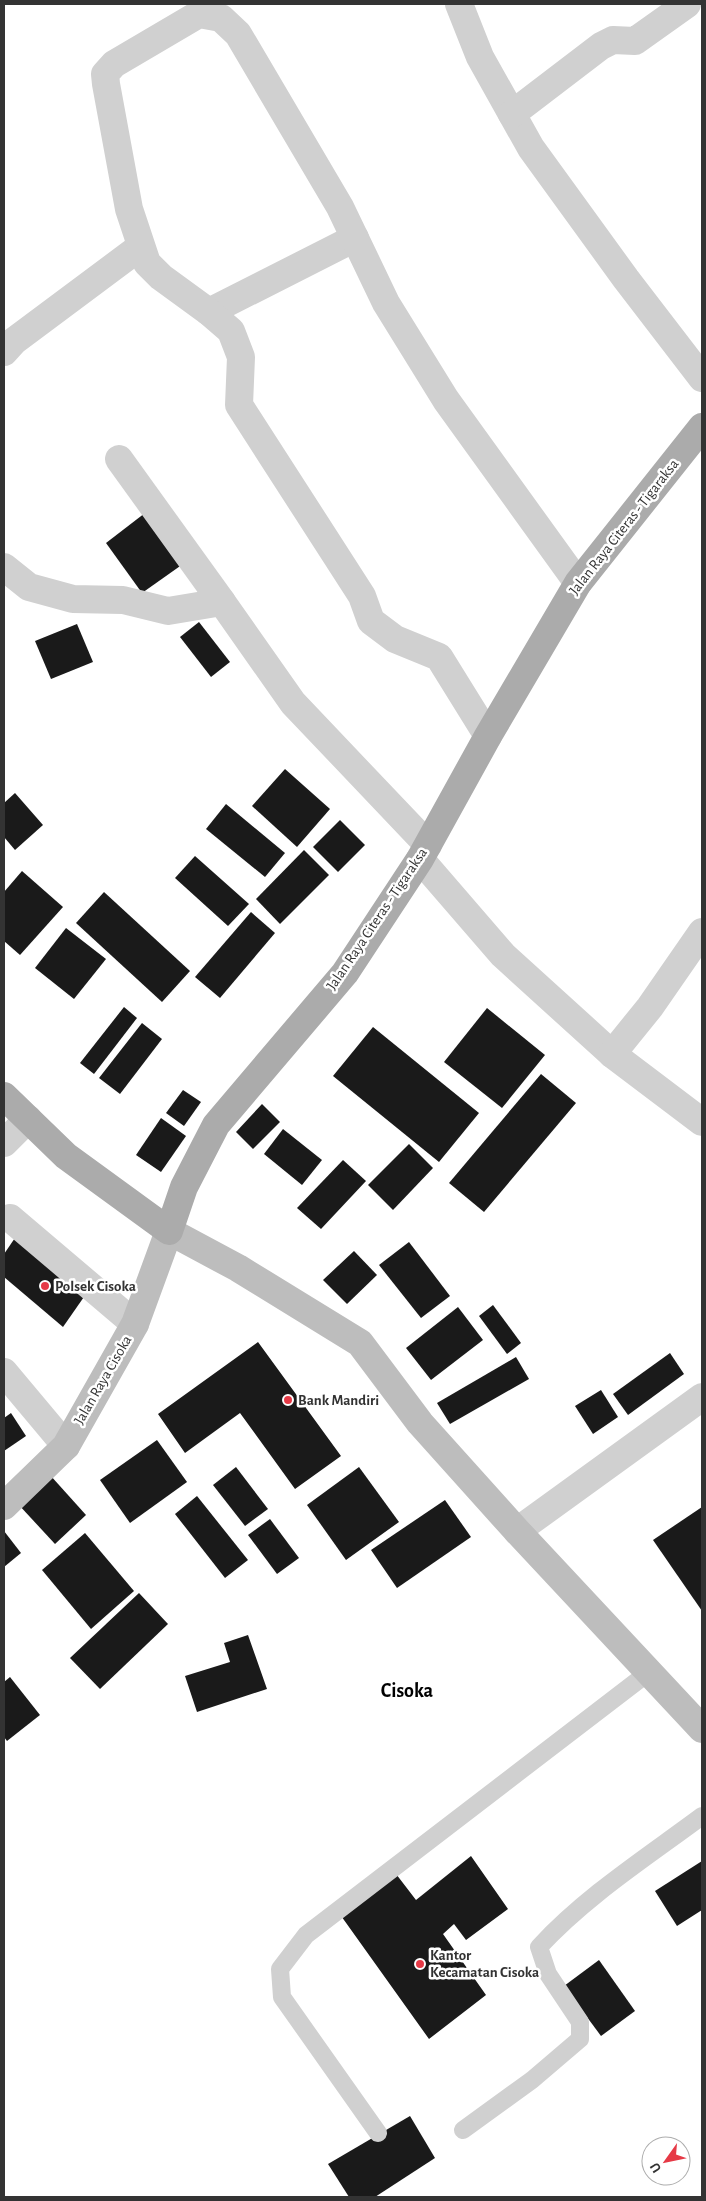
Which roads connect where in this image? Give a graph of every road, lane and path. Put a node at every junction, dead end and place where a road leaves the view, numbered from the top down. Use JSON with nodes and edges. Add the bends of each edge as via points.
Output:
{"nodes":[{"id":1,"x":459,"y":4,"type":"edge"},
{"id":2,"x":673,"y":8,"type":"edge"},
{"id":3,"x":512,"y":114,"type":"junction"},
{"id":4,"x":356,"y":238,"type":"junction"},
{"id":5,"x":140,"y":247,"type":"junction"},
{"id":6,"x":209,"y":312,"type":"junction"},
{"id":7,"x":4,"y":352,"type":"edge"},
{"id":8,"x":702,"y":378,"type":"edge"},
{"id":9,"x":702,"y":427,"type":"edge"},
{"id":10,"x":119,"y":459,"type":"dead end"},
{"id":11,"x":4,"y":567,"type":"edge"},
{"id":12,"x":578,"y":583,"type":"junction"},
{"id":13,"x":222,"y":602,"type":"junction"},
{"id":14,"x":488,"y":736,"type":"junction"},
{"id":15,"x":424,"y":852,"type":"junction"},
{"id":16,"x":702,"y":932,"type":"edge"},
{"id":17,"x":612,"y":1054,"type":"junction"},
{"id":18,"x":4,"y":1096,"type":"edge"},
{"id":19,"x":28,"y":1120,"type":"junction"},
{"id":20,"x":702,"y":1122,"type":"edge"},
{"id":21,"x":4,"y":1142,"type":"edge"},
{"id":22,"x":10,"y":1218,"type":"dead end"},
{"id":23,"x":169,"y":1231,"type":"junction"},
{"id":24,"x":135,"y":1324,"type":"junction"},
{"id":25,"x":4,"y":1372,"type":"edge"},
{"id":26,"x":702,"y":1397,"type":"edge"},
{"id":27,"x":66,"y":1446,"type":"junction"},
{"id":28,"x":4,"y":1506,"type":"edge"},
{"id":29,"x":517,"y":1531,"type":"junction"},
{"id":30,"x":649,"y":1672,"type":"junction"},
{"id":31,"x":702,"y":1729,"type":"edge"},
{"id":32,"x":702,"y":1816,"type":"edge"},
{"id":33,"x":463,"y":2130,"type":"dead end"},
{"id":34,"x":378,"y":2134,"type":"dead end"}],
"edges":[{"from":1,"to":3,"type":"street","via":[[480,57]]},
{"from":2,"to":3,"type":"street","via":[[635,41],[613,40],[601,46]]},
{"from":3,"to":8,"type":"street","via":[[531,148]]},
{"from":4,"to":5,"type":"street","via":[[238,34],[221,18],[199,14],[114,64],[106,74],[129,209]]},
{"from":4,"to":6,"type":"street"},
{"from":4,"to":12,"type":"street","via":[[386,303],[446,400]]},
{"from":5,"to":6,"type":"street","via":[[147,263],[161,277]]},
{"from":5,"to":7,"type":"street","via":[[14,341]]},
{"from":6,"to":14,"type":"street","via":[[231,331],[241,358],[239,405],[362,596],[371,621],[395,639],[439,657]]},
{"from":9,"to":12,"type":"main road","name":"Jalan Raya Citeras - Tigaraksa"},
{"from":10,"to":13,"type":"street"},
{"from":11,"to":13,"type":"street","via":[[29,587],[73,599],[123,600],[168,611]]},
{"from":12,"to":14,"type":"main road","name":"Jalan Raya Citeras - Tigaraksa"},
{"from":13,"to":15,"type":"street","via":[[293,704]]},
{"from":14,"to":15,"type":"main road","name":"Jalan Raya Citeras - Tigaraksa"},
{"from":15,"to":17,"type":"street","via":[[503,955]]},
{"from":15,"to":23,"type":"main road","name":"Jalan Raya Citeras - Tigaraksa","via":[[345,973],[216,1124],[184,1187]]},
{"from":16,"to":17,"type":"street","via":[[650,1007]]},
{"from":17,"to":20,"type":"street"},
{"from":18,"to":19,"type":"main road"},
{"from":19,"to":21,"type":"street"},
{"from":19,"to":23,"type":"main road","via":[[66,1156]]},
{"from":22,"to":24,"type":"street"},
{"from":23,"to":24,"type":"street","name":"Jalan Raya Cisoka"},
{"from":23,"to":29,"type":"street","via":[[238,1268],[360,1343],[420,1423]]},
{"from":24,"to":27,"type":"street","name":"Jalan Raya Cisoka"},
{"from":25,"to":27,"type":"street"},
{"from":26,"to":29,"type":"street"},
{"from":27,"to":28,"type":"street","name":"Jalan Raya Cisoka"},
{"from":29,"to":30,"type":"street"},
{"from":30,"to":31,"type":"street"},
{"from":30,"to":34,"type":"lane","via":[[306,1935],[280,1969],[282,1997]]},
{"from":32,"to":33,"type":"lane","via":[[582,1906],[539,1947],[548,1974],[580,2022],[580,2039],[532,2080]]}]}
